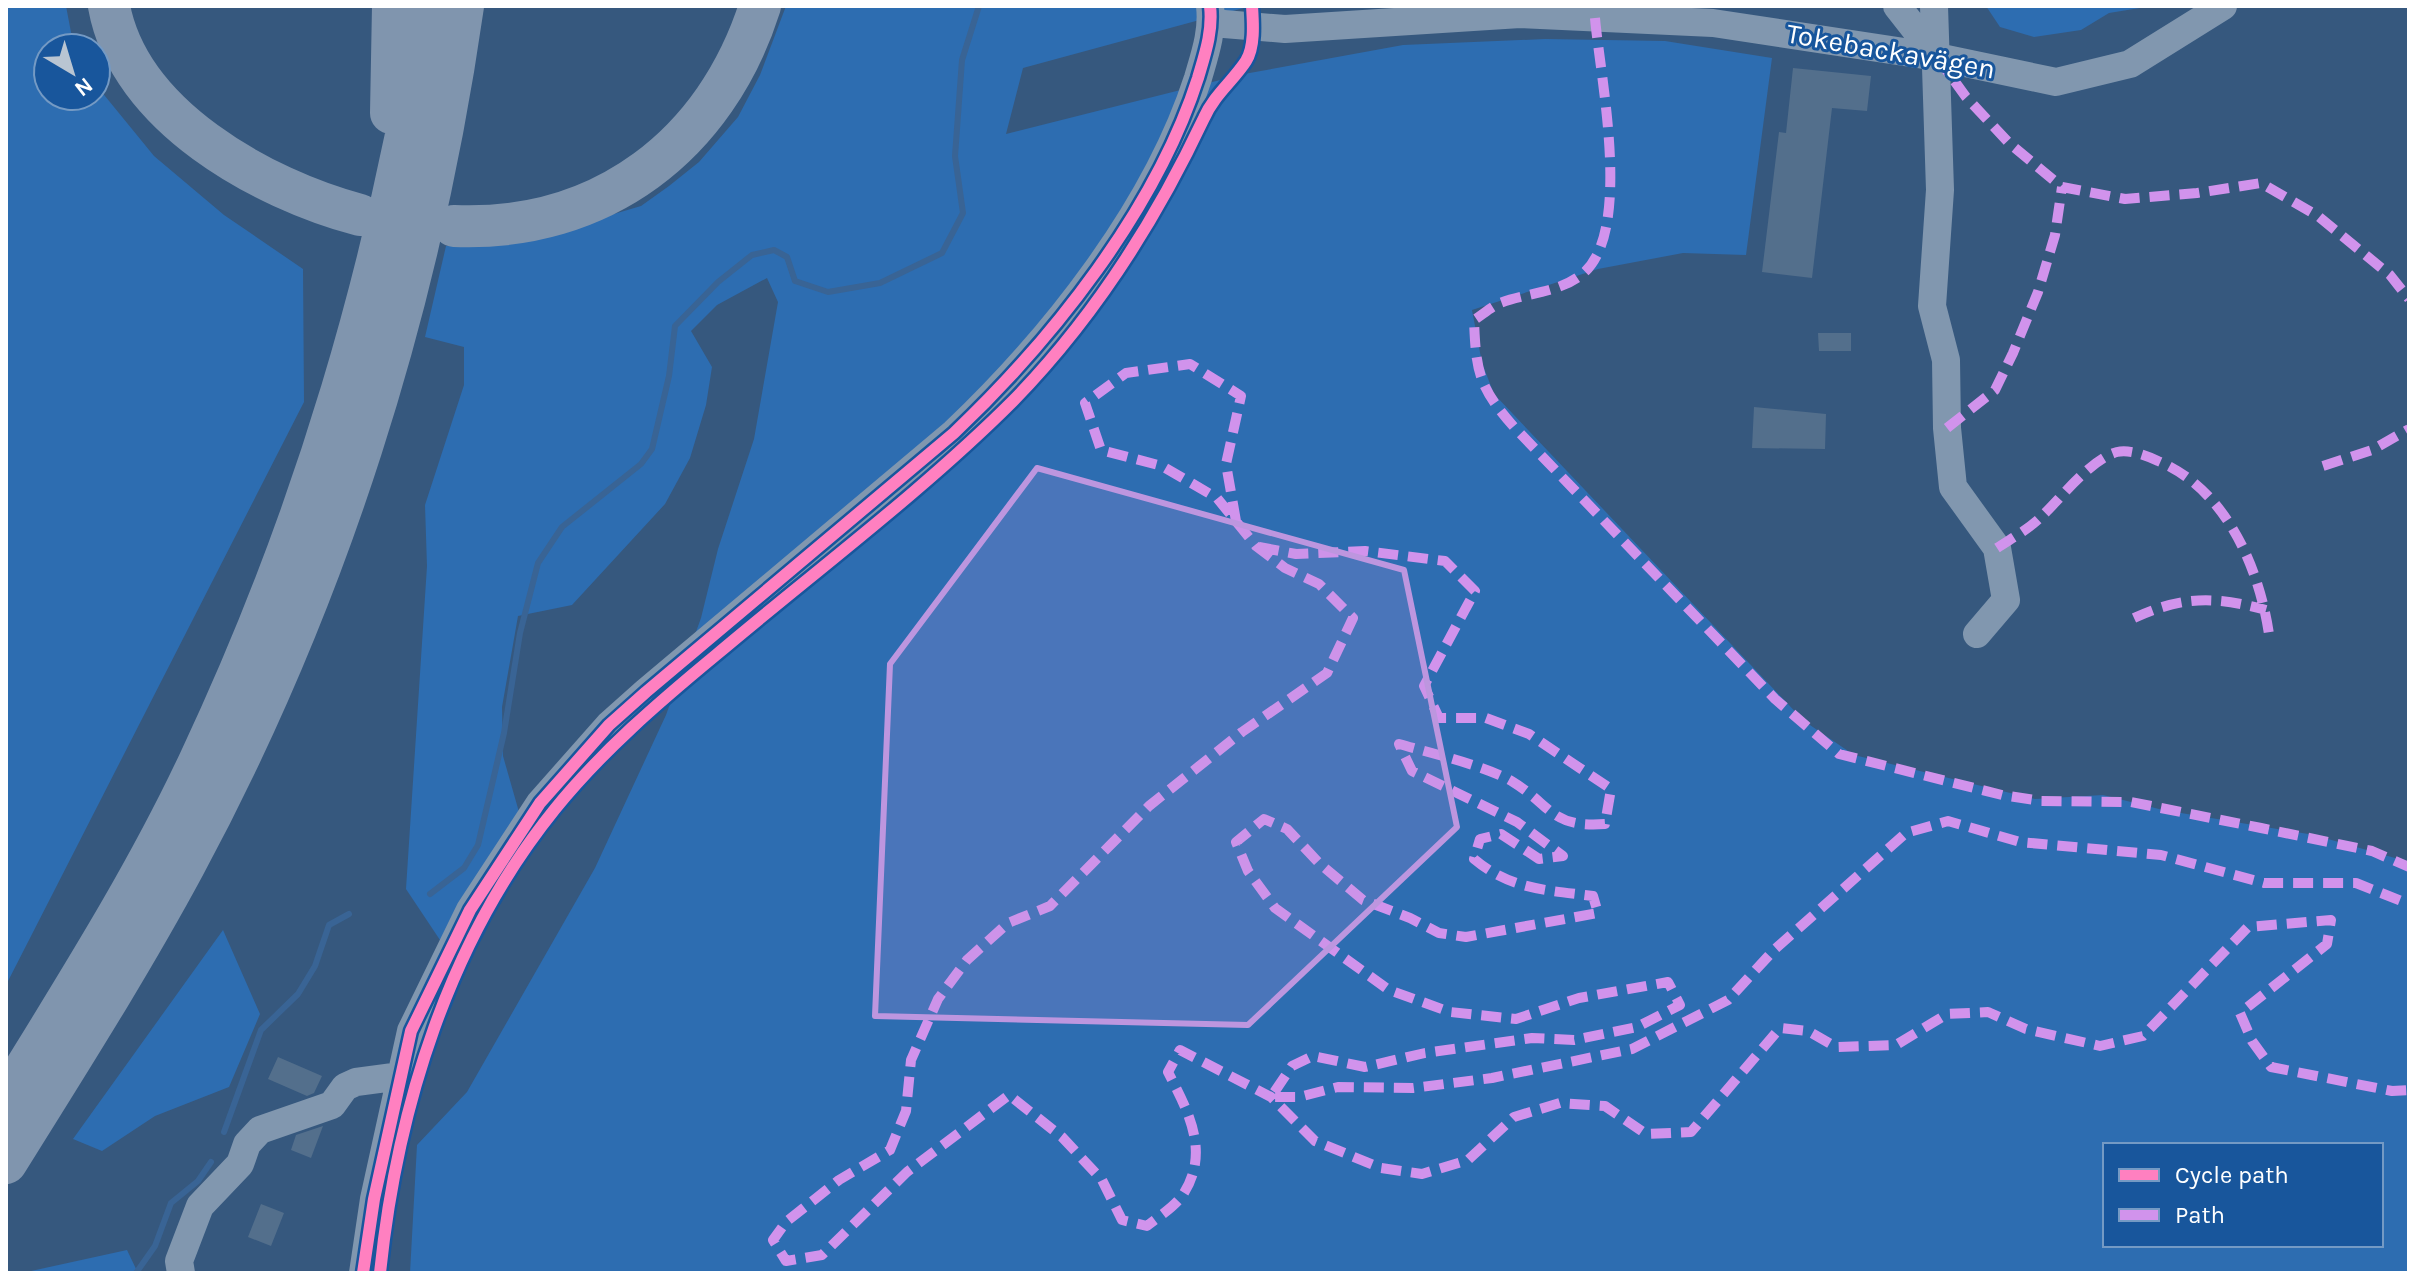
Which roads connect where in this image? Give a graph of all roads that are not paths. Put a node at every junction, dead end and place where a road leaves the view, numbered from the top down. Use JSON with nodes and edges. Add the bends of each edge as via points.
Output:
{"nodes":[{"id":1,"x":109,"y":6,"type":"edge"},
{"id":2,"x":393,"y":6,"type":"edge"},
{"id":3,"x":430,"y":6,"type":"edge"},
{"id":4,"x":463,"y":6,"type":"edge"},
{"id":5,"x":480,"y":6,"type":"edge"},
{"id":6,"x":760,"y":6,"type":"edge"},
{"id":7,"x":1897,"y":6,"type":"edge"},
{"id":8,"x":1934,"y":6,"type":"edge"},
{"id":9,"x":2223,"y":6,"type":"edge"},
{"id":10,"x":1525,"y":10,"type":"edge"},
{"id":11,"x":1478,"y":12,"type":"edge"},
{"id":12,"x":1714,"y":14,"type":"edge"},
{"id":13,"x":1211,"y":15,"type":"edge"},
{"id":14,"x":1937,"y":57,"type":"junction"},
{"id":15,"x":454,"y":68,"type":"junction"},
{"id":16,"x":375,"y":216,"type":"junction"},
{"id":17,"x":454,"y":226,"type":"dead end"},
{"id":18,"x":1977,"y":634,"type":"dead end"},
{"id":19,"x":401,"y":1076,"type":"junction"},
{"id":20,"x":6,"y":1100,"type":"edge"},
{"id":21,"x":6,"y":1163,"type":"edge"},
{"id":22,"x":181,"y":1273,"type":"edge"},
{"id":23,"x":363,"y":1273,"type":"edge"}],
"edges":[{"from":1,"to":16,"type":"highway","via":[[120,42],[138,74],[209,145],[298,196]]},
{"from":2,"to":16,"type":"highway"},
{"from":3,"to":16,"type":"highway"},
{"from":4,"to":15,"type":"highway"},
{"from":5,"to":15,"type":"highway"},
{"from":6,"to":17,"type":"highway","via":[[738,66],[721,94],[673,148],[642,173],[562,213],[526,223]]},
{"from":7,"to":14,"type":"street"},
{"from":8,"to":14,"type":"street"},
{"from":9,"to":14,"type":"street","name":"Tokebackavägen","via":[[2130,64],[2056,82]]},
{"from":10,"to":11,"type":"street","name":"Tokebackavägen"},
{"from":10,"to":12,"type":"street","name":"Tokebackavägen"},
{"from":11,"to":13,"type":"street","name":"Tokebackavägen","via":[[1285,29]]},
{"from":12,"to":14,"type":"street","name":"Tokebackavägen"},
{"from":13,"to":19,"type":"street","via":[[1191,99],[1170,148],[1142,201],[1042,339],[954,433],[646,692],[572,766],[540,803],[470,910],[411,1031]]},
{"from":14,"to":18,"type":"street","via":[[1940,190],[1932,306],[1946,360],[1953,487],[1997,548],[2006,600]]},
{"from":15,"to":21,"type":"highway","via":[[399,325],[324,558],[185,864]]},
{"from":16,"to":20,"type":"highway","via":[[340,406],[300,527],[250,651],[155,848]]},
{"from":19,"to":22,"type":"street","via":[[356,1082],[345,1087],[332,1105],[260,1130],[247,1144],[240,1164],[200,1206],[179,1261]]},
{"from":19,"to":23,"type":"street"}]}
